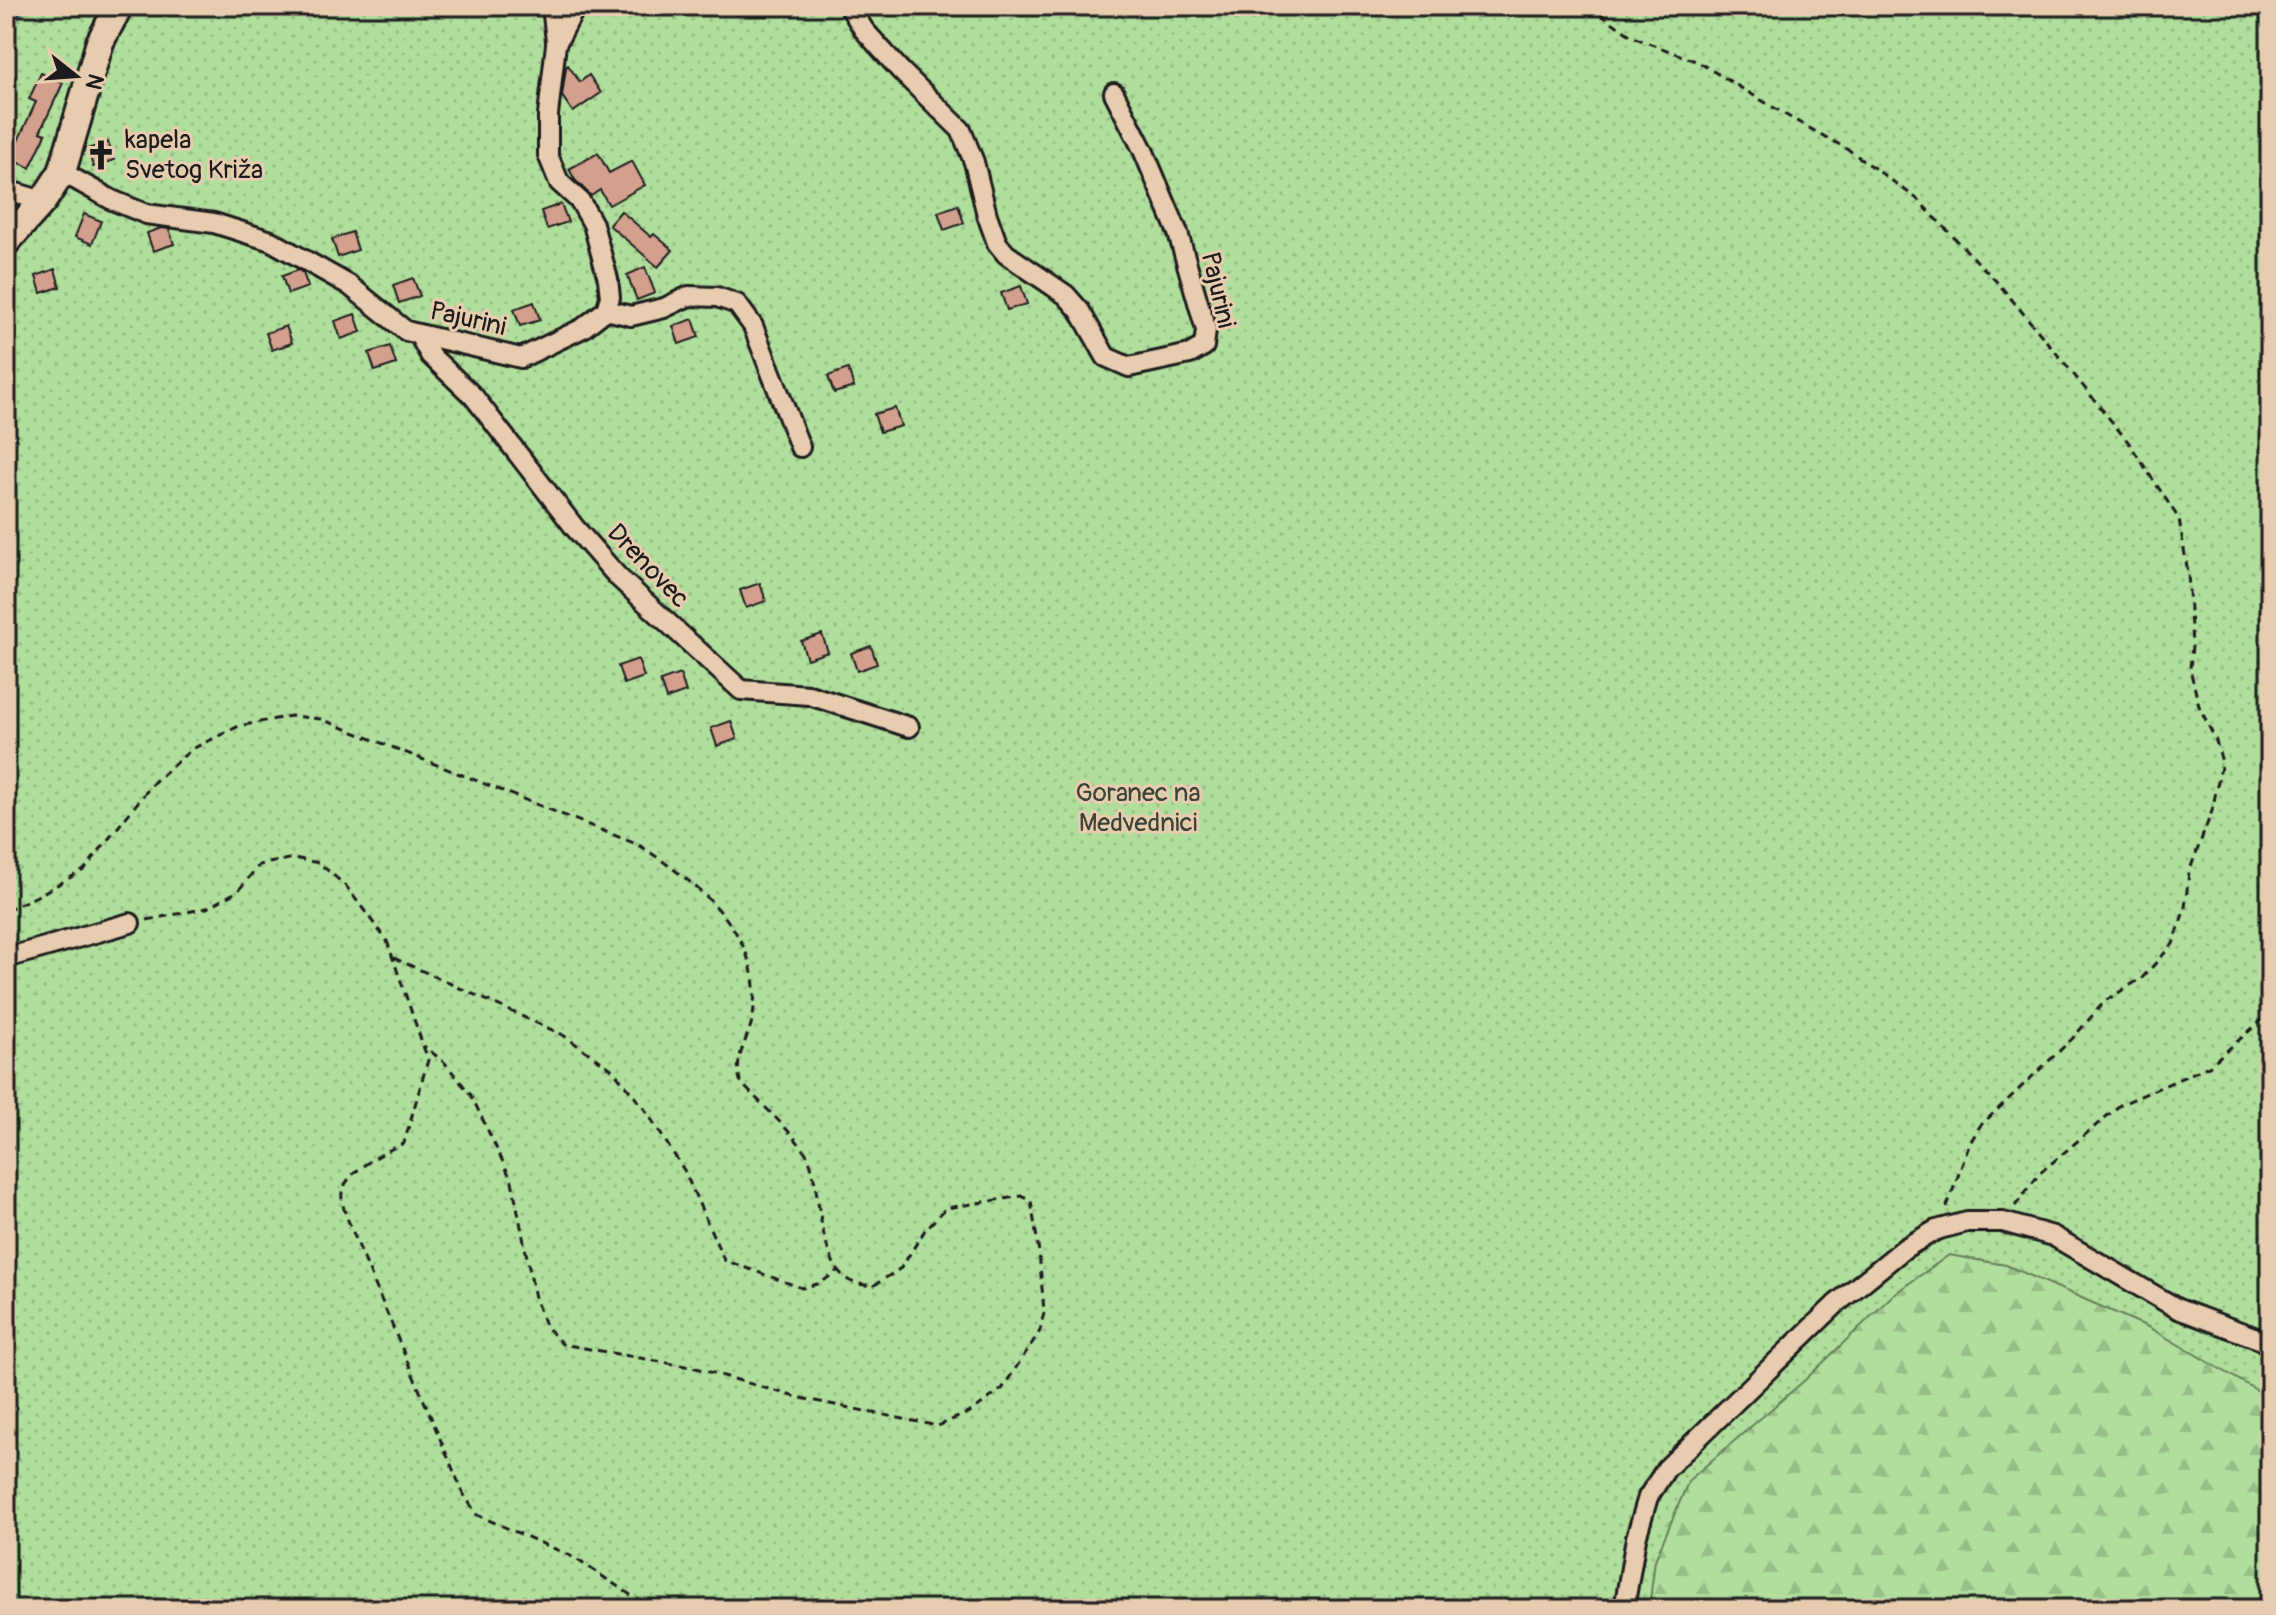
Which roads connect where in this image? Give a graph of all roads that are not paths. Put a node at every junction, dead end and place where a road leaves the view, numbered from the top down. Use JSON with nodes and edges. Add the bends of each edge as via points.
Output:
{"nodes":[{"id":1,"x":119,"y":6,"type":"edge"},
{"id":2,"x":552,"y":6,"type":"edge"},
{"id":3,"x":576,"y":6,"type":"edge"},
{"id":4,"x":849,"y":6,"type":"edge"},
{"id":5,"x":556,"y":44,"type":"junction"},
{"id":6,"x":1114,"y":93,"type":"dead end"},
{"id":7,"x":62,"y":172,"type":"junction"},
{"id":8,"x":6,"y":190,"type":"edge"},
{"id":9,"x":43,"y":201,"type":"junction"},
{"id":10,"x":6,"y":242,"type":"edge"},
{"id":11,"x":606,"y":310,"type":"junction"},
{"id":12,"x":419,"y":335,"type":"junction"},
{"id":13,"x":800,"y":447,"type":"dead end"},
{"id":14,"x":909,"y":727,"type":"dead end"},
{"id":15,"x":130,"y":923,"type":"road end"},
{"id":16,"x":6,"y":958,"type":"edge"},
{"id":17,"x":2270,"y":1347,"type":"edge"},
{"id":18,"x":1624,"y":1609,"type":"edge"}],
"edges":[{"from":1,"to":7,"type":"main road","via":[[100,42]]},
{"from":2,"to":5,"type":"street"},
{"from":3,"to":5,"type":"street"},
{"from":4,"to":6,"type":"street","name":"Pajurini","via":[[900,70],[961,130],[997,243],[1066,295],[1106,357],[1129,367],[1190,354],[1204,346],[1206,330],[1178,233]]},
{"from":5,"to":11,"type":"street","via":[[548,155],[559,182],[580,201],[593,224],[608,279]]},
{"from":7,"to":9,"type":"main road"},
{"from":7,"to":12,"type":"street","name":"Pajurini","via":[[146,214],[214,223],[271,241],[349,285]]},
{"from":8,"to":9,"type":"street"},
{"from":9,"to":10,"type":"main road"},
{"from":11,"to":12,"type":"street","name":"Pajurini","via":[[583,328],[521,358]]},
{"from":11,"to":13,"type":"street","via":[[631,316],[689,296],[737,304],[753,326]]},
{"from":12,"to":14,"type":"street","name":"Drenovec","via":[[430,355],[474,397],[618,577],[741,690],[809,695]]},
{"from":15,"to":16,"type":"street"},
{"from":17,"to":18,"type":"street","via":[[2178,1309],[2053,1236],[2003,1222],[1967,1222],[1936,1230],[1836,1304],[1666,1469],[1648,1497]]}]}
